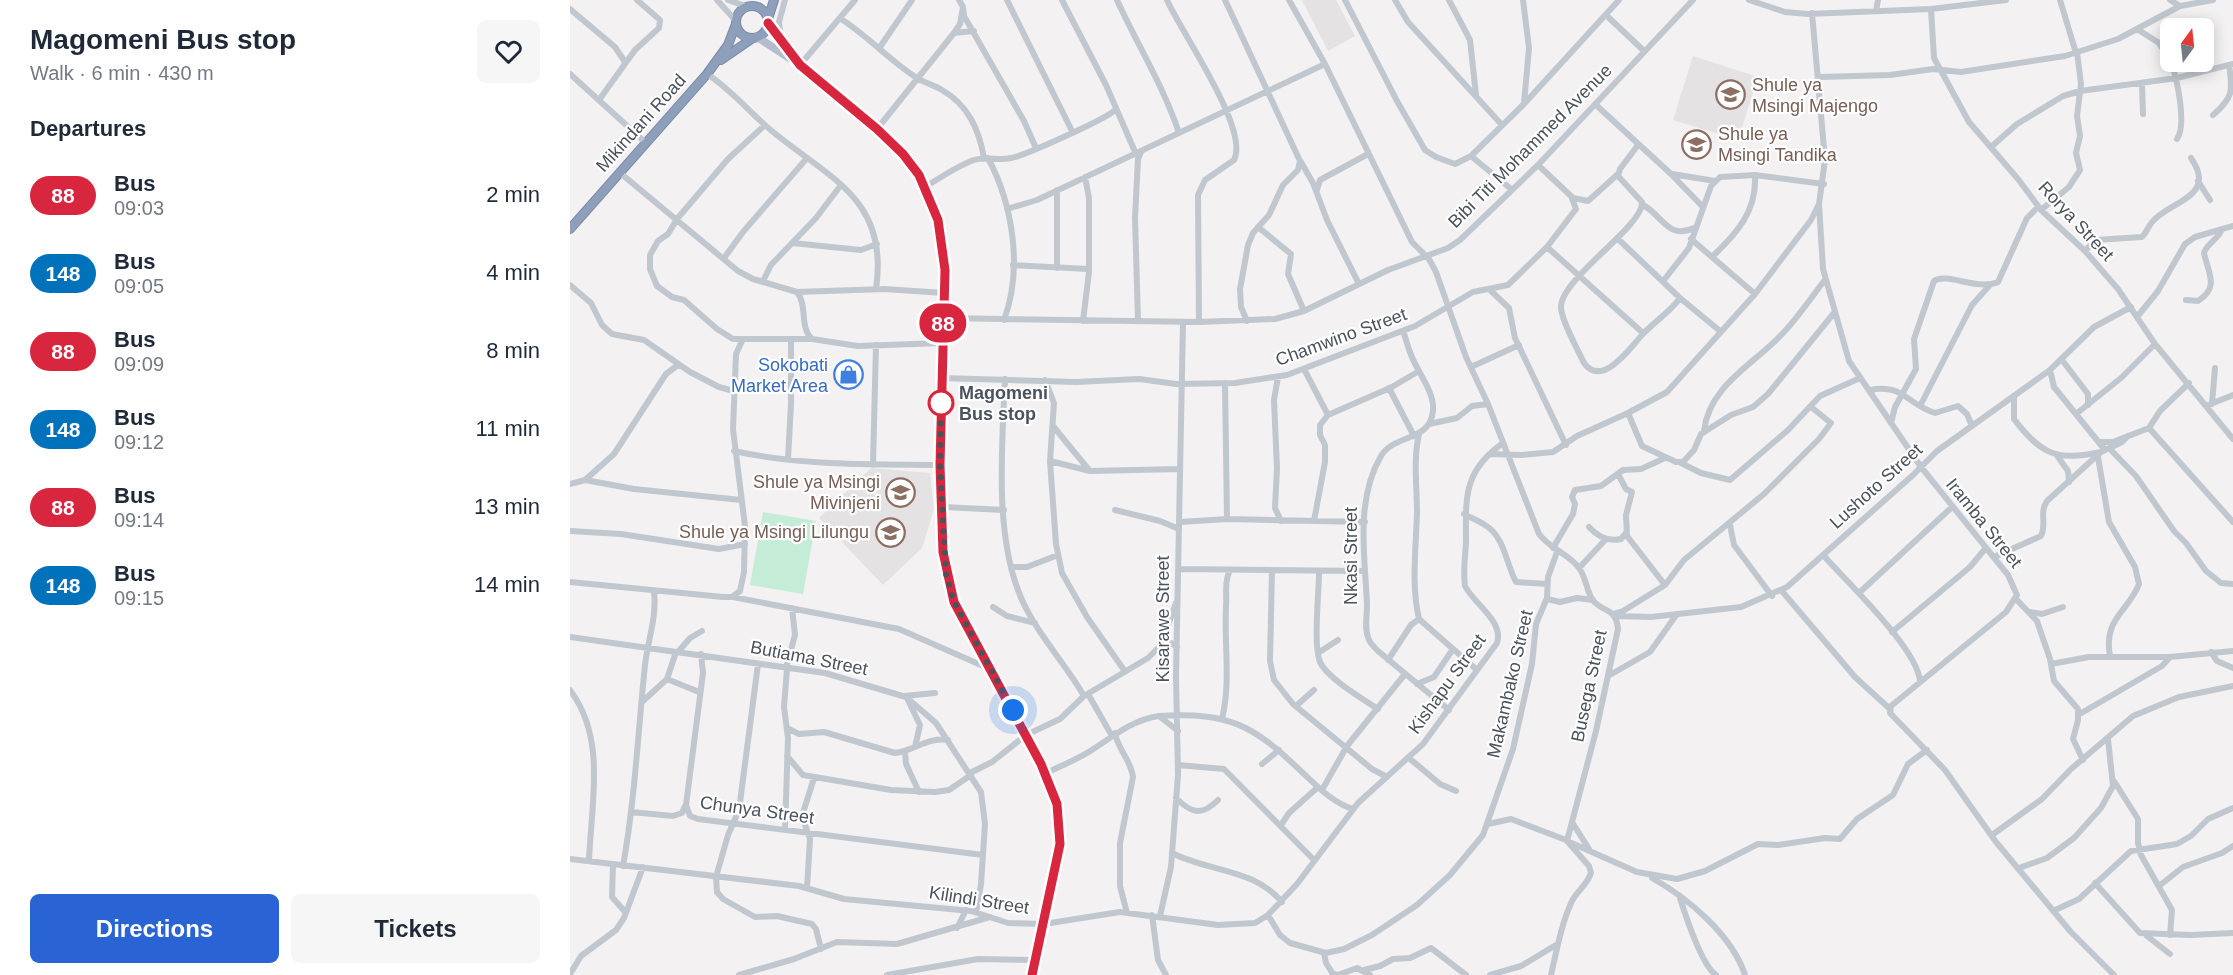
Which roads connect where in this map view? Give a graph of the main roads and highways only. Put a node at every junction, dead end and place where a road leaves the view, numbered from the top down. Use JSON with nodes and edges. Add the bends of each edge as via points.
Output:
{"nodes":[{"id":1,"x":760,"y":0,"type":"edge"},
{"id":2,"x":774,"y":0,"type":"edge"},
{"id":3,"x":750,"y":6,"type":"junction"},
{"id":4,"x":768,"y":21,"type":"junction"},
{"id":5,"x":736,"y":22,"type":"junction"},
{"id":6,"x":755,"y":38,"type":"junction"},
{"id":7,"x":800,"y":65,"type":"junction"},
{"id":8,"x":713,"y":66,"type":"junction"},
{"id":9,"x":570,"y":230,"type":"edge"},
{"id":10,"x":1032,"y":975,"type":"edge"}],
"edges":[{"from":1,"to":3,"type":"highway"},
{"from":2,"to":4,"type":"highway"},
{"from":3,"to":4,"type":"highway","via":[[762,10]]},
{"from":3,"to":5,"type":"highway","via":[[741,10]]},
{"from":4,"to":6,"type":"highway","via":[[763,34]]},
{"from":4,"to":7,"type":"main road"},
{"from":5,"to":6,"type":"highway","via":[[742,34]]},
{"from":5,"to":8,"type":"highway","name":"Mikindani Road","via":[[728,45]]},
{"from":6,"to":7,"type":"main road"},
{"from":6,"to":8,"type":"highway","name":"Mikindani Road"},
{"from":7,"to":10,"type":"main road","via":[[903,154],[925,187],[941,234],[943,552],[954,602],[1046,773],[1060,825],[1056,869]]},
{"from":8,"to":9,"type":"highway","name":"Mikindani Road"}]}
